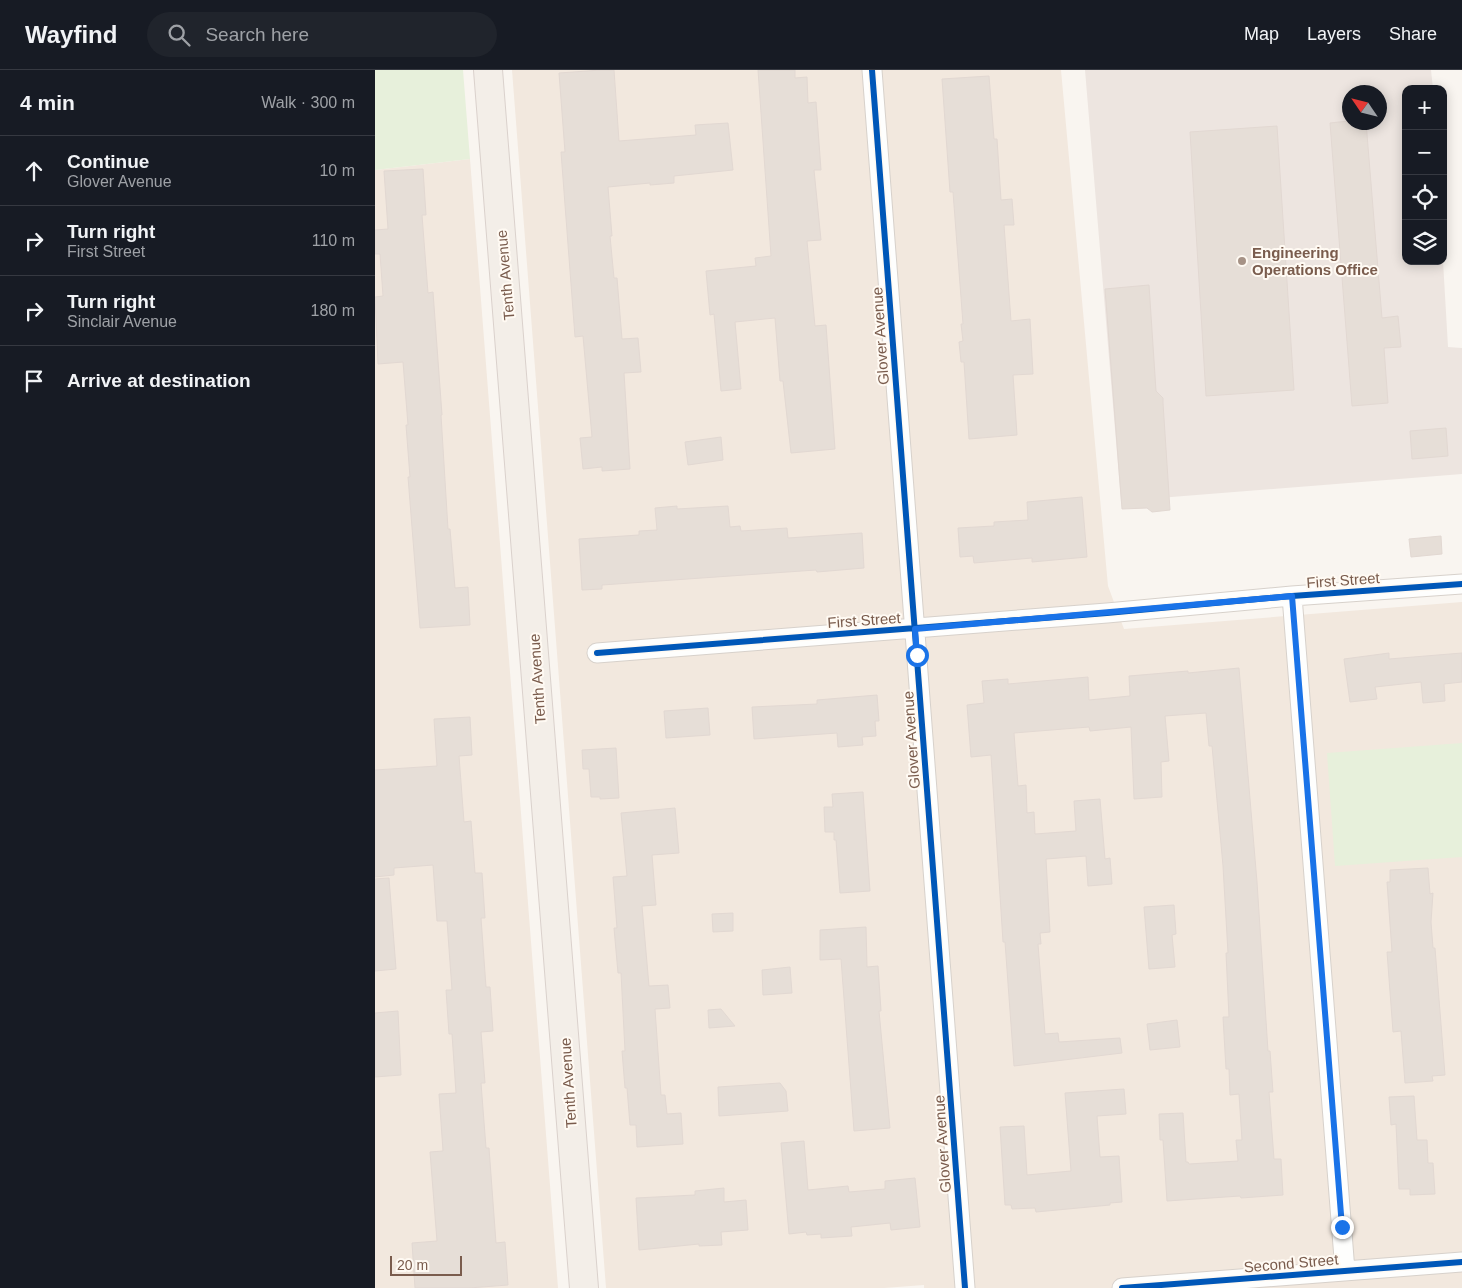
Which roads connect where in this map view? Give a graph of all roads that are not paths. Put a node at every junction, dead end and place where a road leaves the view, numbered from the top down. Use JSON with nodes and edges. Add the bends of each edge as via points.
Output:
{"nodes":[{"id":1,"x":872,"y":70,"type":"edge"},
{"id":2,"x":490,"y":74,"type":"edge"},
{"id":3,"x":1462,"y":584,"type":"edge"},
{"id":4,"x":1292,"y":596,"type":"junction"},
{"id":5,"x":915,"y":629,"type":"junction"},
{"id":6,"x":597,"y":653,"type":"dead end"},
{"id":7,"x":1462,"y":1262,"type":"edge"},
{"id":8,"x":1345,"y":1271,"type":"junction"},
{"id":9,"x":1207,"y":1285,"type":"edge"},
{"id":10,"x":584,"y":1288,"type":"edge"},
{"id":11,"x":965,"y":1288,"type":"edge"},
{"id":12,"x":1121,"y":1288,"type":"edge"}],
"edges":[{"from":1,"to":5,"type":"street","name":"Glover Avenue"},
{"from":2,"to":10,"type":"main road","name":"Tenth Avenue"},
{"from":3,"to":4,"type":"street","name":"First Street"},
{"from":4,"to":5,"type":"street","name":"First Street"},
{"from":4,"to":8,"type":"street"},
{"from":5,"to":6,"type":"street","name":"First Street"},
{"from":5,"to":11,"type":"street","name":"Glover Avenue"},
{"from":7,"to":8,"type":"street","name":"Second Street"},
{"from":8,"to":9,"type":"street","name":"Second Street"},
{"from":9,"to":12,"type":"street","name":"Second Street"}]}
